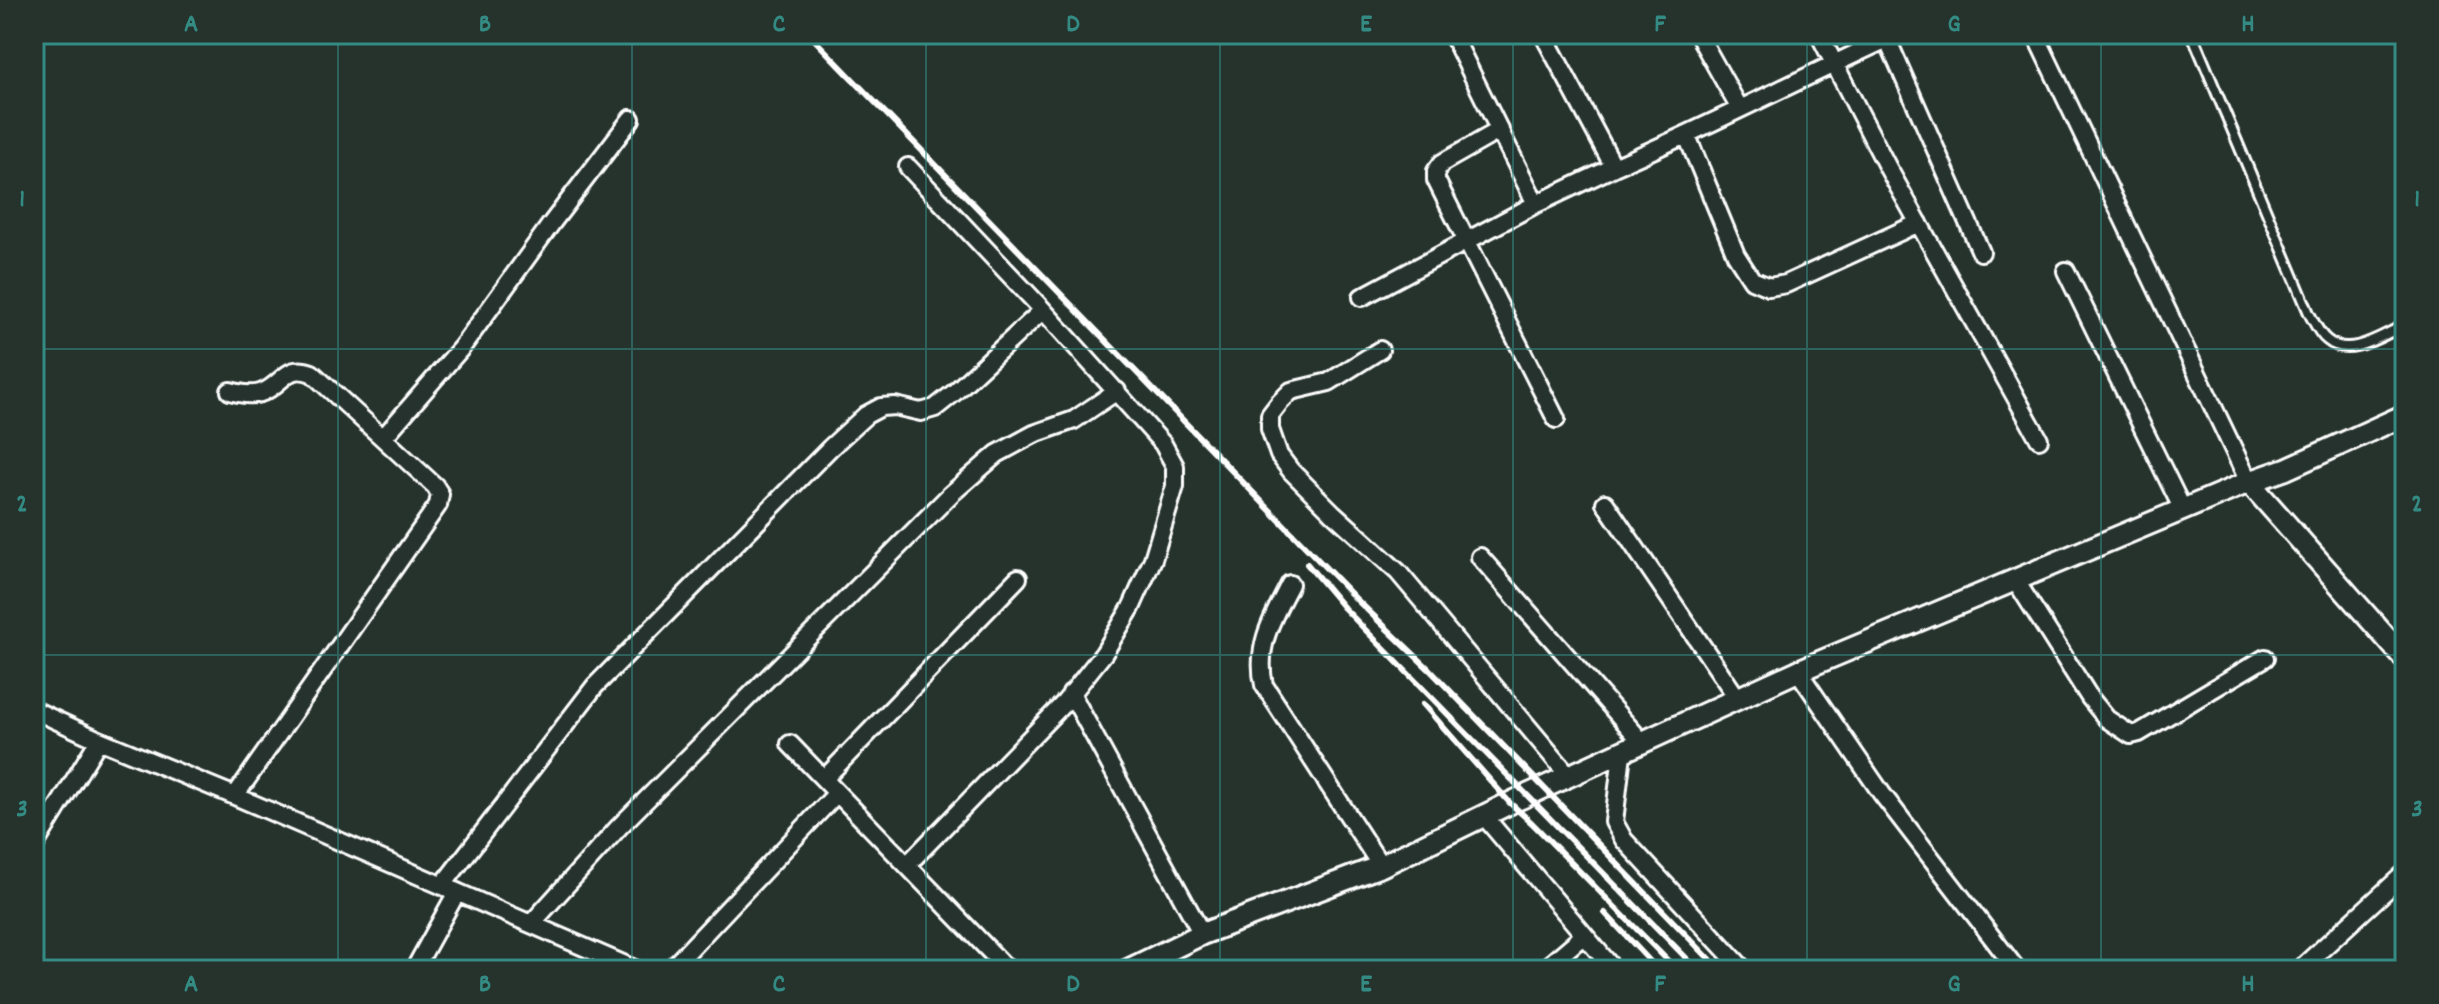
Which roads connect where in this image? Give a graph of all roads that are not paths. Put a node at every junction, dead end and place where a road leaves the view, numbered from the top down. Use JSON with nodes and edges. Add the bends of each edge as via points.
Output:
{"nodes":[{"id":1,"x":1452,"y":34,"type":"edge"},
{"id":2,"x":1543,"y":34,"type":"edge"},
{"id":3,"x":1698,"y":34,"type":"edge"},
{"id":4,"x":1819,"y":34,"type":"edge"},
{"id":5,"x":2035,"y":34,"type":"edge"},
{"id":6,"x":2192,"y":34,"type":"edge"},
{"id":7,"x":1893,"y":36,"type":"edge"},
{"id":8,"x":1833,"y":63,"type":"junction"},
{"id":9,"x":1740,"y":109,"type":"junction"},
{"id":10,"x":631,"y":119,"type":"dead end"},
{"id":11,"x":1500,"y":130,"type":"junction"},
{"id":12,"x":1687,"y":136,"type":"junction"},
{"id":13,"x":908,"y":167,"type":"dead end"},
{"id":14,"x":1614,"y":167,"type":"junction"},
{"id":15,"x":1536,"y":204,"type":"junction"},
{"id":16,"x":1919,"y":223,"type":"junction"},
{"id":17,"x":1468,"y":241,"type":"junction"},
{"id":18,"x":1981,"y":252,"type":"dead end"},
{"id":19,"x":2066,"y":271,"type":"dead end"},
{"id":20,"x":1362,"y":297,"type":"dead end"},
{"id":21,"x":1043,"y":310,"type":"junction"},
{"id":22,"x":2405,"y":325,"type":"edge"},
{"id":23,"x":1380,"y":350,"type":"dead end"},
{"id":24,"x":230,"y":391,"type":"dead end"},
{"id":25,"x":1117,"y":391,"type":"junction"},
{"id":26,"x":2405,"y":415,"type":"edge"},
{"id":27,"x":1556,"y":419,"type":"dead end"},
{"id":28,"x":383,"y":438,"type":"junction"},
{"id":29,"x":2039,"y":439,"type":"dead end"},
{"id":30,"x":2249,"y":482,"type":"junction"},
{"id":31,"x":1605,"y":503,"type":"dead end"},
{"id":32,"x":2183,"y":510,"type":"junction"},
{"id":33,"x":1480,"y":557,"type":"dead end"},
{"id":34,"x":1018,"y":578,"type":"dead end"},
{"id":35,"x":2016,"y":581,"type":"junction"},
{"id":36,"x":1290,"y":584,"type":"dead end"},
{"id":37,"x":2265,"y":658,"type":"dead end"},
{"id":38,"x":2405,"y":659,"type":"edge"},
{"id":39,"x":1798,"y":671,"type":"junction"},
{"id":40,"x":1071,"y":693,"type":"junction"},
{"id":41,"x":1738,"y":699,"type":"junction"},
{"id":42,"x":34,"y":710,"type":"edge"},
{"id":43,"x":99,"y":740,"type":"junction"},
{"id":44,"x":1643,"y":743,"type":"junction"},
{"id":45,"x":790,"y":744,"type":"dead end"},
{"id":46,"x":1622,"y":753,"type":"junction"},
{"id":47,"x":1570,"y":777,"type":"junction"},
{"id":48,"x":824,"y":779,"type":"junction"},
{"id":49,"x":837,"y":793,"type":"junction"},
{"id":50,"x":235,"y":796,"type":"junction"},
{"id":51,"x":1484,"y":816,"type":"junction"},
{"id":52,"x":34,"y":846,"type":"edge"},
{"id":53,"x":907,"y":865,"type":"junction"},
{"id":54,"x":1381,"y":866,"type":"junction"},
{"id":55,"x":2405,"y":873,"type":"edge"},
{"id":56,"x":449,"y":889,"type":"junction"},
{"id":57,"x":531,"y":924,"type":"junction"},
{"id":58,"x":1202,"y":934,"type":"junction"},
{"id":59,"x":1584,"y":935,"type":"junction"},
{"id":60,"x":414,"y":970,"type":"edge"},
{"id":61,"x":637,"y":970,"type":"edge"},
{"id":62,"x":670,"y":970,"type":"edge"},
{"id":63,"x":1008,"y":970,"type":"edge"},
{"id":64,"x":1128,"y":970,"type":"edge"},
{"id":65,"x":1543,"y":970,"type":"edge"},
{"id":66,"x":1614,"y":970,"type":"edge"},
{"id":67,"x":1744,"y":970,"type":"edge"},
{"id":68,"x":2017,"y":970,"type":"edge"},
{"id":69,"x":2299,"y":970,"type":"edge"}],
"edges":[{"from":1,"to":11,"type":"street"},
{"from":2,"to":14,"type":"street"},
{"from":3,"to":9,"type":"street"},
{"from":4,"to":8,"type":"street"},
{"from":5,"to":30,"type":"street"},
{"from":6,"to":22,"type":"lane","via":[[2324,339],[2339,348],[2354,348]]},
{"from":7,"to":8,"type":"street"},
{"from":7,"to":18,"type":"street"},
{"from":8,"to":9,"type":"street"},
{"from":8,"to":16,"type":"street"},
{"from":9,"to":12,"type":"street"},
{"from":10,"to":28,"type":"street","via":[[462,347]]},
{"from":11,"to":15,"type":"street"},
{"from":11,"to":17,"type":"street","via":[[1436,171]]},
{"from":12,"to":14,"type":"street"},
{"from":12,"to":16,"type":"street","via":[[1736,255],[1752,280],[1769,287]]},
{"from":13,"to":21,"type":"street"},
{"from":14,"to":15,"type":"street"},
{"from":15,"to":17,"type":"street"},
{"from":16,"to":29,"type":"street"},
{"from":17,"to":20,"type":"street"},
{"from":17,"to":27,"type":"street"},
{"from":19,"to":32,"type":"street"},
{"from":21,"to":25,"type":"street"},
{"from":21,"to":56,"type":"street","via":[[935,408],[921,412],[881,407],[830,448],[595,686]]},
{"from":23,"to":47,"type":"street","via":[[1329,382],[1291,391],[1280,402],[1270,415],[1279,455],[1398,572]]},
{"from":24,"to":28,"type":"street","via":[[258,394],[301,369],[312,373]]},
{"from":25,"to":40,"type":"street","via":[[1163,444],[1175,466],[1175,486],[1153,559],[1131,608]]},
{"from":25,"to":57,"type":"street","via":[[1074,420],[997,454],[951,494],[619,827]]},
{"from":26,"to":30,"type":"street"},
{"from":28,"to":50,"type":"street","via":[[435,486],[438,505]]},
{"from":30,"to":32,"type":"street"},
{"from":30,"to":38,"type":"street"},
{"from":31,"to":41,"type":"street"},
{"from":32,"to":35,"type":"street"},
{"from":33,"to":44,"type":"street"},
{"from":34,"to":48,"type":"street"},
{"from":35,"to":37,"type":"street","via":[[2090,698],[2107,719],[2131,735]]},
{"from":35,"to":39,"type":"street"},
{"from":36,"to":54,"type":"street","via":[[1267,627],[1261,651],[1264,685]]},
{"from":39,"to":41,"type":"street"},
{"from":39,"to":68,"type":"street","via":[[1882,794]]},
{"from":40,"to":53,"type":"street"},
{"from":40,"to":58,"type":"street"},
{"from":41,"to":44,"type":"street"},
{"from":42,"to":43,"type":"street"},
{"from":43,"to":50,"type":"street"},
{"from":43,"to":52,"type":"street"},
{"from":44,"to":46,"type":"street"},
{"from":45,"to":48,"type":"street"},
{"from":46,"to":47,"type":"street"},
{"from":46,"to":67,"type":"street","via":[[1614,822],[1624,840]]},
{"from":47,"to":51,"type":"street"},
{"from":48,"to":49,"type":"street"},
{"from":49,"to":53,"type":"street"},
{"from":49,"to":62,"type":"street"},
{"from":50,"to":56,"type":"street"},
{"from":51,"to":54,"type":"street"},
{"from":51,"to":59,"type":"street"},
{"from":53,"to":63,"type":"street"},
{"from":54,"to":58,"type":"street"},
{"from":55,"to":69,"type":"street"},
{"from":56,"to":57,"type":"street"},
{"from":56,"to":60,"type":"street"},
{"from":57,"to":61,"type":"street"},
{"from":58,"to":64,"type":"street"},
{"from":59,"to":65,"type":"street"},
{"from":59,"to":66,"type":"street"}]}
